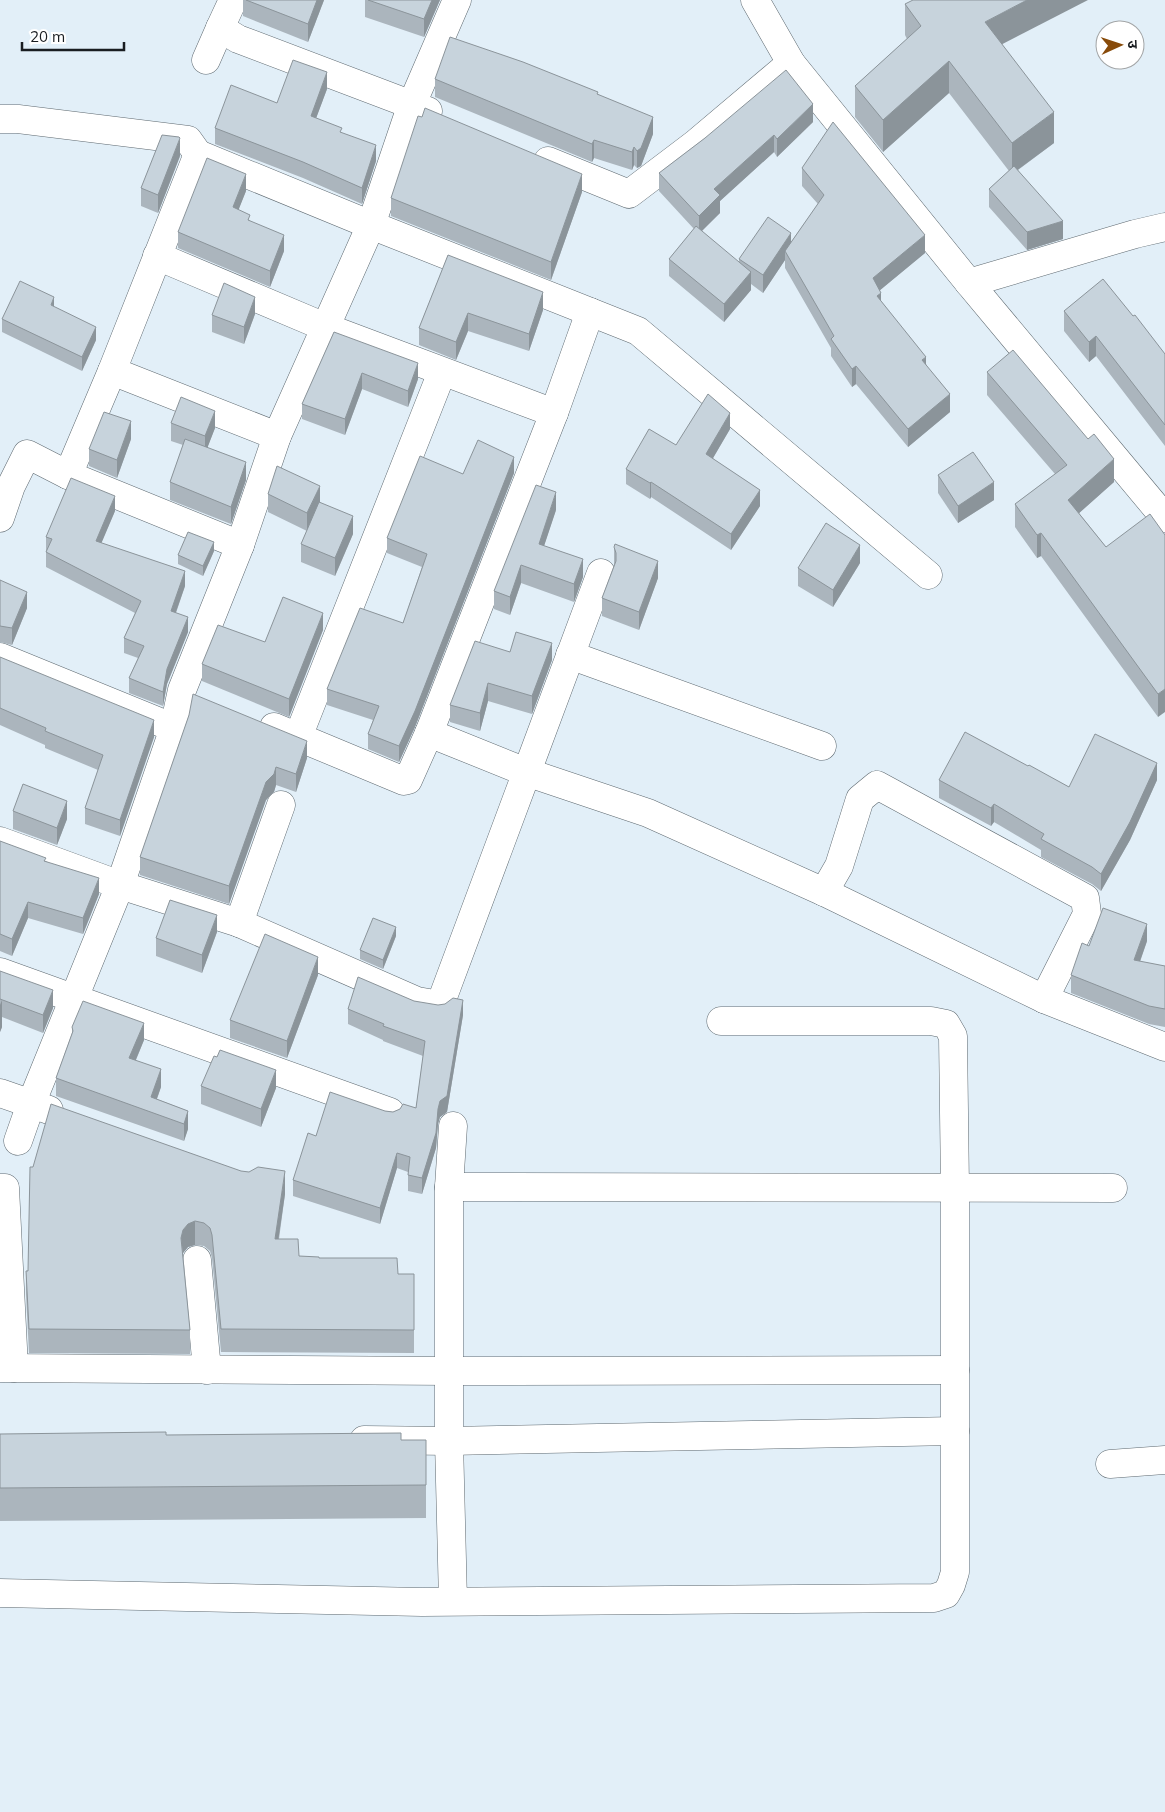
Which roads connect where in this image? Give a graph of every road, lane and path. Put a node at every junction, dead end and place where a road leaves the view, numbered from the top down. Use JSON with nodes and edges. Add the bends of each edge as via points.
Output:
{"nodes":[{"id":1,"x":233,"y":0,"type":"edge"},
{"id":2,"x":457,"y":0,"type":"edge"},
{"id":3,"x":755,"y":0,"type":"edge"},
{"id":4,"x":220,"y":28,"type":"junction"},
{"id":5,"x":206,"y":60,"type":"dead end"},
{"id":6,"x":791,"y":63,"type":"junction"},
{"id":7,"x":412,"y":104,"type":"junction"},
{"id":8,"x":0,"y":119,"type":"edge"},
{"id":9,"x":448,"y":119,"type":"edge"},
{"id":10,"x":530,"y":153,"type":"edge"},
{"id":11,"x":198,"y":154,"type":"junction"},
{"id":12,"x":371,"y":225,"type":"junction"},
{"id":13,"x":1165,"y":227,"type":"edge"},
{"id":14,"x":157,"y":256,"type":"junction"},
{"id":15,"x":969,"y":283,"type":"junction"},
{"id":16,"x":590,"y":312,"type":"junction"},
{"id":17,"x":325,"y":327,"type":"junction"},
{"id":18,"x":112,"y":371,"type":"junction"},
{"id":19,"x":442,"y":372,"type":"junction"},
{"id":20,"x":554,"y":413,"type":"junction"},
{"id":21,"x":277,"y":436,"type":"junction"},
{"id":22,"x":68,"y":475,"type":"junction"},
{"id":23,"x":0,"y":518,"type":"edge"},
{"id":24,"x":1165,"y":518,"type":"edge"},
{"id":25,"x":240,"y":545,"type":"junction"},
{"id":26,"x":601,"y":573,"type":"dead end"},
{"id":27,"x":928,"y":575,"type":"dead end"},
{"id":28,"x":570,"y":655,"type":"junction"},
{"id":29,"x":0,"y":657,"type":"edge"},
{"id":30,"x":182,"y":690,"type":"junction"},
{"id":31,"x":209,"y":701,"type":"edge"},
{"id":32,"x":253,"y":719,"type":"edge"},
{"id":33,"x":174,"y":728,"type":"junction"},
{"id":34,"x":429,"y":733,"type":"junction"},
{"id":35,"x":298,"y":737,"type":"junction"},
{"id":36,"x":822,"y":746,"type":"dead end"},
{"id":37,"x":526,"y":772,"type":"junction"},
{"id":38,"x":281,"y":805,"type":"dead end"},
{"id":39,"x":0,"y":841,"type":"edge"},
{"id":40,"x":120,"y":885,"type":"junction"},
{"id":41,"x":824,"y":892,"type":"junction"},
{"id":42,"x":239,"y":923,"type":"junction"},
{"id":43,"x":0,"y":972,"type":"edge"},
{"id":44,"x":74,"y":999,"type":"junction"},
{"id":45,"x":1044,"y":999,"type":"junction"},
{"id":46,"x":721,"y":1021,"type":"dead end"},
{"id":47,"x":1165,"y":1047,"type":"edge"},
{"id":48,"x":0,"y":1093,"type":"edge"},
{"id":49,"x":31,"y":1104,"type":"junction"},
{"id":50,"x":390,"y":1112,"type":"edge"},
{"id":51,"x":69,"y":1117,"type":"edge"},
{"id":52,"x":453,"y":1126,"type":"dead end"},
{"id":53,"x":18,"y":1141,"type":"dead end"},
{"id":54,"x":448,"y":1187,"type":"junction"},
{"id":55,"x":0,"y":1188,"type":"edge"},
{"id":56,"x":955,"y":1188,"type":"junction"},
{"id":57,"x":1113,"y":1188,"type":"dead end"},
{"id":58,"x":197,"y":1260,"type":"dead end"},
{"id":59,"x":7,"y":1368,"type":"edge"},
{"id":60,"x":207,"y":1370,"type":"junction"},
{"id":61,"x":955,"y":1370,"type":"junction"},
{"id":62,"x":450,"y":1372,"type":"junction"},
{"id":63,"x":955,"y":1431,"type":"junction"},
{"id":64,"x":340,"y":1440,"type":"edge"},
{"id":65,"x":449,"y":1441,"type":"junction"},
{"id":66,"x":1165,"y":1460,"type":"edge"},
{"id":67,"x":1110,"y":1464,"type":"dead end"},
{"id":68,"x":0,"y":1593,"type":"edge"},
{"id":69,"x":453,"y":1601,"type":"junction"}],
"edges":[{"from":1,"to":4,"type":"street"},
{"from":2,"to":7,"type":"street"},
{"from":3,"to":6,"type":"street"},
{"from":4,"to":5,"type":"street"},
{"from":4,"to":7,"type":"street","via":[[238,39]]},
{"from":6,"to":10,"type":"street","via":[[695,144],[629,194]]},
{"from":6,"to":15,"type":"street"},
{"from":7,"to":9,"type":"street"},
{"from":7,"to":12,"type":"street"},
{"from":8,"to":11,"type":"street","via":[[188,140]]},
{"from":11,"to":12,"type":"street"},
{"from":11,"to":14,"type":"street"},
{"from":12,"to":16,"type":"street"},
{"from":12,"to":17,"type":"street"},
{"from":13,"to":15,"type":"street"},
{"from":14,"to":17,"type":"street"},
{"from":14,"to":18,"type":"street"},
{"from":15,"to":24,"type":"street"},
{"from":16,"to":20,"type":"street"},
{"from":16,"to":27,"type":"street","via":[[638,331]]},
{"from":17,"to":19,"type":"street"},
{"from":17,"to":21,"type":"street"},
{"from":18,"to":21,"type":"street"},
{"from":18,"to":22,"type":"street"},
{"from":19,"to":20,"type":"street"},
{"from":19,"to":35,"type":"street"},
{"from":20,"to":34,"type":"street"},
{"from":21,"to":25,"type":"street"},
{"from":22,"to":23,"type":"street","via":[[27,454]]},
{"from":22,"to":25,"type":"street"},
{"from":25,"to":30,"type":"street"},
{"from":26,"to":28,"type":"street"},
{"from":28,"to":36,"type":"street"},
{"from":28,"to":37,"type":"street"},
{"from":29,"to":33,"type":"street"},
{"from":30,"to":31,"type":"street"},
{"from":30,"to":33,"type":"street"},
{"from":32,"to":35,"type":"street"},
{"from":33,"to":40,"type":"street"},
{"from":34,"to":35,"type":"street","via":[[408,780]]},
{"from":34,"to":37,"type":"street"},
{"from":37,"to":41,"type":"street","via":[[648,813]]},
{"from":37,"to":42,"type":"street","via":[[440,1005],[417,1001]]},
{"from":38,"to":42,"type":"street"},
{"from":39,"to":40,"type":"street"},
{"from":40,"to":42,"type":"street"},
{"from":40,"to":44,"type":"street"},
{"from":41,"to":45,"type":"street"},
{"from":41,"to":45,"type":"street","via":[[840,866],[860,798],[877,785],[1085,898],[1087,914]]},
{"from":43,"to":44,"type":"street"},
{"from":44,"to":49,"type":"street"},
{"from":44,"to":50,"type":"street"},
{"from":45,"to":47,"type":"street"},
{"from":46,"to":56,"type":"street","via":[[931,1021],[946,1024],[953,1036]]},
{"from":48,"to":49,"type":"street"},
{"from":49,"to":51,"type":"street"},
{"from":49,"to":53,"type":"street"},
{"from":52,"to":54,"type":"street"},
{"from":54,"to":56,"type":"street"},
{"from":54,"to":62,"type":"street"},
{"from":55,"to":59,"type":"street","via":[[5,1188]]},
{"from":56,"to":57,"type":"street"},
{"from":56,"to":61,"type":"street"},
{"from":58,"to":60,"type":"street"},
{"from":59,"to":60,"type":"street"},
{"from":60,"to":62,"type":"street"},
{"from":61,"to":62,"type":"street"},
{"from":61,"to":63,"type":"street"},
{"from":62,"to":65,"type":"street"},
{"from":63,"to":65,"type":"street"},
{"from":63,"to":69,"type":"street","via":[[955,1572],[946,1594],[934,1598]]},
{"from":64,"to":65,"type":"street"},
{"from":65,"to":69,"type":"street"},
{"from":66,"to":67,"type":"street"},
{"from":68,"to":69,"type":"street"}]}
